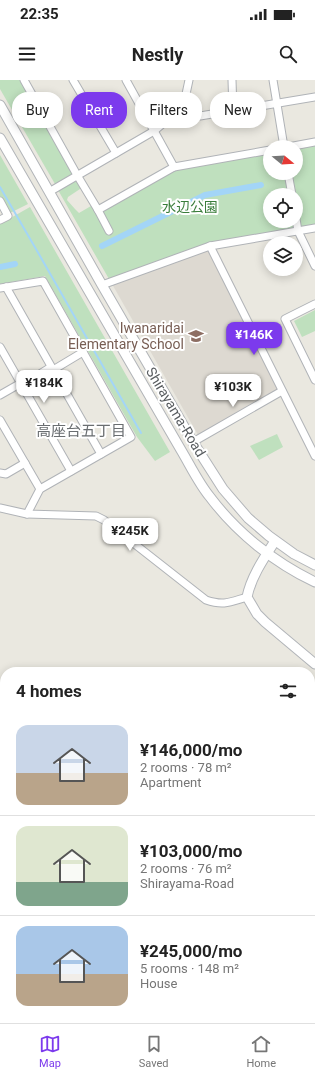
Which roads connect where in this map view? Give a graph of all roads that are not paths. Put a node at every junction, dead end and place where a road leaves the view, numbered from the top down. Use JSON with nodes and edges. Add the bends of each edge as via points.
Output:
{"nodes":[{"id":1,"x":24,"y":80,"type":"edge"},
{"id":2,"x":73,"y":80,"type":"edge"},
{"id":3,"x":126,"y":80,"type":"edge"},
{"id":4,"x":189,"y":80,"type":"edge"},
{"id":5,"x":232,"y":80,"type":"edge"},
{"id":6,"x":273,"y":80,"type":"edge"},
{"id":7,"x":186,"y":92,"type":"edge"},
{"id":8,"x":232,"y":92,"type":"edge"},
{"id":9,"x":315,"y":97,"type":"edge"},
{"id":10,"x":277,"y":103,"type":"junction"},
{"id":11,"x":0,"y":105,"type":"edge"},
{"id":12,"x":266,"y":105,"type":"edge"},
{"id":13,"x":158,"y":128,"type":"edge"},
{"id":14,"x":154,"y":131,"type":"junction"},
{"id":15,"x":0,"y":138,"type":"edge"},
{"id":16,"x":283,"y":140,"type":"edge"},
{"id":17,"x":315,"y":142,"type":"edge"},
{"id":18,"x":303,"y":144,"type":"edge"},
{"id":19,"x":263,"y":151,"type":"edge"},
{"id":20,"x":116,"y":153,"type":"junction"},
{"id":21,"x":174,"y":167,"type":"junction"},
{"id":22,"x":77,"y":176,"type":"junction"},
{"id":23,"x":49,"y":192,"type":"junction"},
{"id":24,"x":0,"y":201,"type":"edge"},
{"id":25,"x":98,"y":210,"type":"junction"},
{"id":26,"x":0,"y":220,"type":"edge"},
{"id":27,"x":298,"y":228,"type":"edge"},
{"id":28,"x":315,"y":228,"type":"edge"},
{"id":29,"x":298,"y":231,"type":"junction"},
{"id":30,"x":109,"y":232,"type":"dead end"},
{"id":31,"x":210,"y":246,"type":"junction"},
{"id":32,"x":315,"y":266,"type":"edge"},
{"id":33,"x":102,"y":285,"type":"junction"},
{"id":34,"x":3,"y":288,"type":"edge"},
{"id":35,"x":315,"y":304,"type":"edge"},
{"id":36,"x":0,"y":347,"type":"edge"},
{"id":37,"x":83,"y":352,"type":"junction"},
{"id":38,"x":52,"y":368,"type":"junction"},
{"id":39,"x":315,"y":380,"type":"edge"},
{"id":40,"x":21,"y":384,"type":"junction"},
{"id":41,"x":282,"y":391,"type":"junction"},
{"id":42,"x":0,"y":395,"type":"edge"},
{"id":43,"x":0,"y":420,"type":"edge"},
{"id":44,"x":193,"y":442,"type":"junction"},
{"id":45,"x":100,"y":454,"type":"junction"},
{"id":46,"x":315,"y":456,"type":"edge"},
{"id":47,"x":25,"y":463,"type":"junction"},
{"id":48,"x":71,"y":471,"type":"junction"},
{"id":49,"x":0,"y":473,"type":"edge"},
{"id":50,"x":40,"y":489,"type":"junction"},
{"id":51,"x":0,"y":508,"type":"edge"},
{"id":52,"x":27,"y":514,"type":"junction"},
{"id":53,"x":275,"y":541,"type":"junction"},
{"id":54,"x":267,"y":553,"type":"junction"},
{"id":55,"x":315,"y":564,"type":"edge"},
{"id":56,"x":315,"y":582,"type":"edge"},
{"id":57,"x":247,"y":597,"type":"junction"},
{"id":58,"x":315,"y":664,"type":"edge"}],
"edges":[{"from":1,"to":22,"type":"street"},
{"from":2,"to":20,"type":"street"},
{"from":3,"to":14,"type":"street"},
{"from":4,"to":7,"type":"street"},
{"from":5,"to":8,"type":"street"},
{"from":6,"to":10,"type":"street"},
{"from":9,"to":10,"type":"street"},
{"from":10,"to":12,"type":"street"},
{"from":10,"to":16,"type":"street"},
{"from":11,"to":23,"type":"street","name":"Shirayama-Road"},
{"from":13,"to":14,"type":"street"},
{"from":14,"to":20,"type":"street"},
{"from":14,"to":21,"type":"street"},
{"from":15,"to":54,"type":"street","name":"Shirayama-Road","via":[[209,497],[239,529]]},
{"from":17,"to":18,"type":"street"},
{"from":19,"to":21,"type":"street"},
{"from":20,"to":22,"type":"street"},
{"from":21,"to":25,"type":"street"},
{"from":22,"to":23,"type":"street"},
{"from":22,"to":25,"type":"street"},
{"from":23,"to":33,"type":"street","name":"Shirayama-Road"},
{"from":24,"to":26,"type":"street","via":[[8,216]]},
{"from":25,"to":30,"type":"street"},
{"from":27,"to":29,"type":"street"},
{"from":28,"to":29,"type":"street"},
{"from":29,"to":31,"type":"street"},
{"from":29,"to":32,"type":"street"},
{"from":31,"to":33,"type":"street"},
{"from":31,"to":41,"type":"street"},
{"from":33,"to":44,"type":"street","name":"Shirayama-Road"},
{"from":34,"to":37,"type":"street","via":[[43,281]]},
{"from":34,"to":38,"type":"street"},
{"from":35,"to":39,"type":"street","via":[[285,319]]},
{"from":36,"to":40,"type":"street"},
{"from":37,"to":38,"type":"street"},
{"from":37,"to":45,"type":"street","via":[[131,437]]},
{"from":38,"to":40,"type":"street"},
{"from":38,"to":45,"type":"street"},
{"from":40,"to":42,"type":"street"},
{"from":40,"to":48,"type":"street"},
{"from":41,"to":44,"type":"street"},
{"from":41,"to":46,"type":"street"},
{"from":43,"to":47,"type":"street"},
{"from":44,"to":53,"type":"street","name":"Shirayama-Road","via":[[223,489],[248,518]]},
{"from":45,"to":48,"type":"street"},
{"from":47,"to":49,"type":"street","via":[[6,474]]},
{"from":47,"to":50,"type":"street"},
{"from":48,"to":50,"type":"street"},
{"from":50,"to":52,"type":"street"},
{"from":51,"to":52,"type":"street"},
{"from":52,"to":57,"type":"street","via":[[96,516],[206,600],[226,603]]},
{"from":53,"to":54,"type":"street"},
{"from":53,"to":55,"type":"street","name":"Shirayama-Road"},
{"from":54,"to":56,"type":"street","name":"Shirayama-Road"},
{"from":54,"to":57,"type":"street","via":[[249,586]]},
{"from":57,"to":58,"type":"street","via":[[256,614]]}]}
